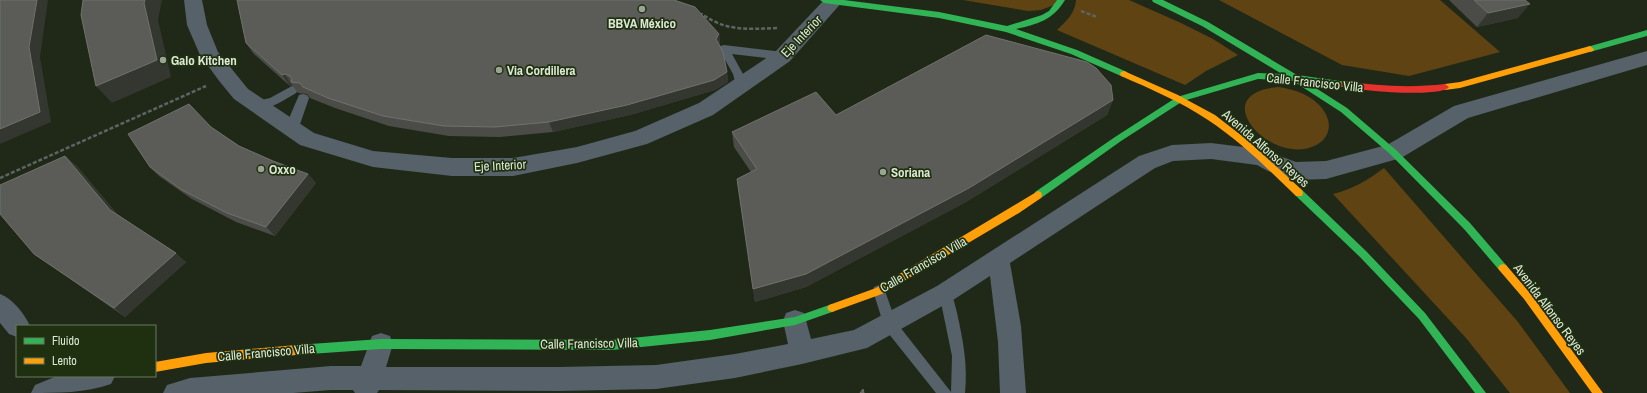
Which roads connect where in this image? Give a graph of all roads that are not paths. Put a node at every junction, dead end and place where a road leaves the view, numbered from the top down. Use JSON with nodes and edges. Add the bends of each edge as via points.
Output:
{"nodes":[{"id":1,"x":193,"y":0,"type":"edge"},
{"id":2,"x":1061,"y":0,"type":"edge"},
{"id":3,"x":1156,"y":0,"type":"edge"},
{"id":4,"x":829,"y":1,"type":"edge"},
{"id":5,"x":1007,"y":28,"type":"junction"},
{"id":6,"x":1647,"y":33,"type":"edge"},
{"id":7,"x":783,"y":56,"type":"junction"},
{"id":8,"x":1647,"y":58,"type":"edge"},
{"id":9,"x":1296,"y":78,"type":"junction"},
{"id":10,"x":741,"y":86,"type":"junction"},
{"id":11,"x":292,"y":90,"type":"edge"},
{"id":12,"x":303,"y":98,"type":"edge"},
{"id":13,"x":1180,"y":99,"type":"junction"},
{"id":14,"x":257,"y":105,"type":"junction"},
{"id":15,"x":293,"y":130,"type":"junction"},
{"id":16,"x":1394,"y":152,"type":"junction"},
{"id":17,"x":1260,"y":157,"type":"junction"},
{"id":18,"x":998,"y":259,"type":"junction"},
{"id":19,"x":879,"y":291,"type":"junction"},
{"id":20,"x":946,"y":293,"type":"junction"},
{"id":21,"x":0,"y":305,"type":"edge"},
{"id":22,"x":795,"y":321,"type":"junction"},
{"id":23,"x":17,"y":325,"type":"edge"},
{"id":24,"x":890,"y":325,"type":"junction"},
{"id":25,"x":381,"y":344,"type":"junction"},
{"id":26,"x":342,"y":346,"type":"junction"},
{"id":27,"x":802,"y":353,"type":"junction"},
{"id":28,"x":156,"y":367,"type":"edge"},
{"id":29,"x":98,"y":377,"type":"edge"},
{"id":30,"x":76,"y":383,"type":"edge"},
{"id":31,"x":367,"y":385,"type":"edge"},
{"id":32,"x":329,"y":386,"type":"edge"},
{"id":33,"x":44,"y":393,"type":"edge"},
{"id":34,"x":176,"y":393,"type":"edge"},
{"id":35,"x":945,"y":393,"type":"edge"},
{"id":36,"x":958,"y":393,"type":"edge"},
{"id":37,"x":1013,"y":393,"type":"edge"},
{"id":38,"x":1481,"y":393,"type":"edge"},
{"id":39,"x":1598,"y":393,"type":"edge"}],
"edges":[{"from":1,"to":14,"type":"street","name":"Eje Interior","via":[[197,25],[210,55],[241,94]]},
{"from":2,"to":5,"type":"street","via":[[1053,12],[1045,17]]},
{"from":3,"to":9,"type":"street","name":"Avenida Alfonso Reyes","via":[[1205,24]]},
{"from":4,"to":5,"type":"street","name":"Avenida Alfonso Reyes","via":[[939,15]]},
{"from":4,"to":7,"type":"street","name":"Eje Interior","via":[[810,27]]},
{"from":5,"to":13,"type":"street","name":"Avenida Alfonso Reyes","via":[[1074,52]]},
{"from":6,"to":9,"type":"street","name":"Calle Francisco Villa","via":[[1460,85],[1425,90],[1389,90]]},
{"from":7,"to":10,"type":"street","name":"Eje Interior"},
{"from":7,"to":10,"type":"lane","via":[[724,49],[738,74]]},
{"from":8,"to":16,"type":"street","via":[[1461,112]]},
{"from":9,"to":13,"type":"street","name":"Calle Francisco Villa","via":[[1258,76]]},
{"from":9,"to":16,"type":"street","name":"Avenida Alfonso Reyes","via":[[1344,110]]},
{"from":10,"to":15,"type":"street","name":"Eje Interior","via":[[706,109],[640,138],[577,156],[513,167],[452,167],[373,159],[307,139]]},
{"from":11,"to":14,"type":"lane","via":[[273,101]]},
{"from":12,"to":15,"type":"lane"},
{"from":13,"to":17,"type":"street","name":"Avenida Alfonso Reyes","via":[[1222,125]]},
{"from":13,"to":19,"type":"street","name":"Calle Francisco Villa","via":[[1016,210]]},
{"from":14,"to":15,"type":"street","name":"Eje Interior"},
{"from":16,"to":17,"type":"street","via":[[1316,172],[1296,171]]},
{"from":16,"to":39,"type":"street","name":"Avenida Alfonso Reyes","via":[[1467,226],[1517,284]]},
{"from":17,"to":18,"type":"street","via":[[1191,151],[1172,153],[1147,162]]},
{"from":17,"to":38,"type":"street","name":"Avenida Alfonso Reyes","via":[[1363,254],[1422,316]]},
{"from":18,"to":20,"type":"street"},
{"from":18,"to":37,"type":"street","via":[[1008,310]]},
{"from":19,"to":22,"type":"street","name":"Calle Francisco Villa"},
{"from":19,"to":24,"type":"lane"},
{"from":20,"to":24,"type":"street"},
{"from":20,"to":36,"type":"lane","via":[[960,366]]},
{"from":21,"to":23,"type":"street"},
{"from":22,"to":25,"type":"street","name":"Calle Francisco Villa","via":[[710,335],[612,345]]},
{"from":22,"to":27,"type":"street"},
{"from":24,"to":27,"type":"street","via":[[858,340]]},
{"from":24,"to":35,"type":"lane"},
{"from":25,"to":26,"type":"street","name":"Calle Francisco Villa"},
{"from":25,"to":31,"type":"street"},
{"from":26,"to":28,"type":"street","name":"Calle Francisco Villa","via":[[206,358]]},
{"from":26,"to":32,"type":"street"},
{"from":27,"to":31,"type":"street","via":[[656,377]]},
{"from":29,"to":30,"type":"street"},
{"from":30,"to":33,"type":"street"},
{"from":31,"to":32,"type":"street"},
{"from":32,"to":34,"type":"street","via":[[190,390]]}]}
